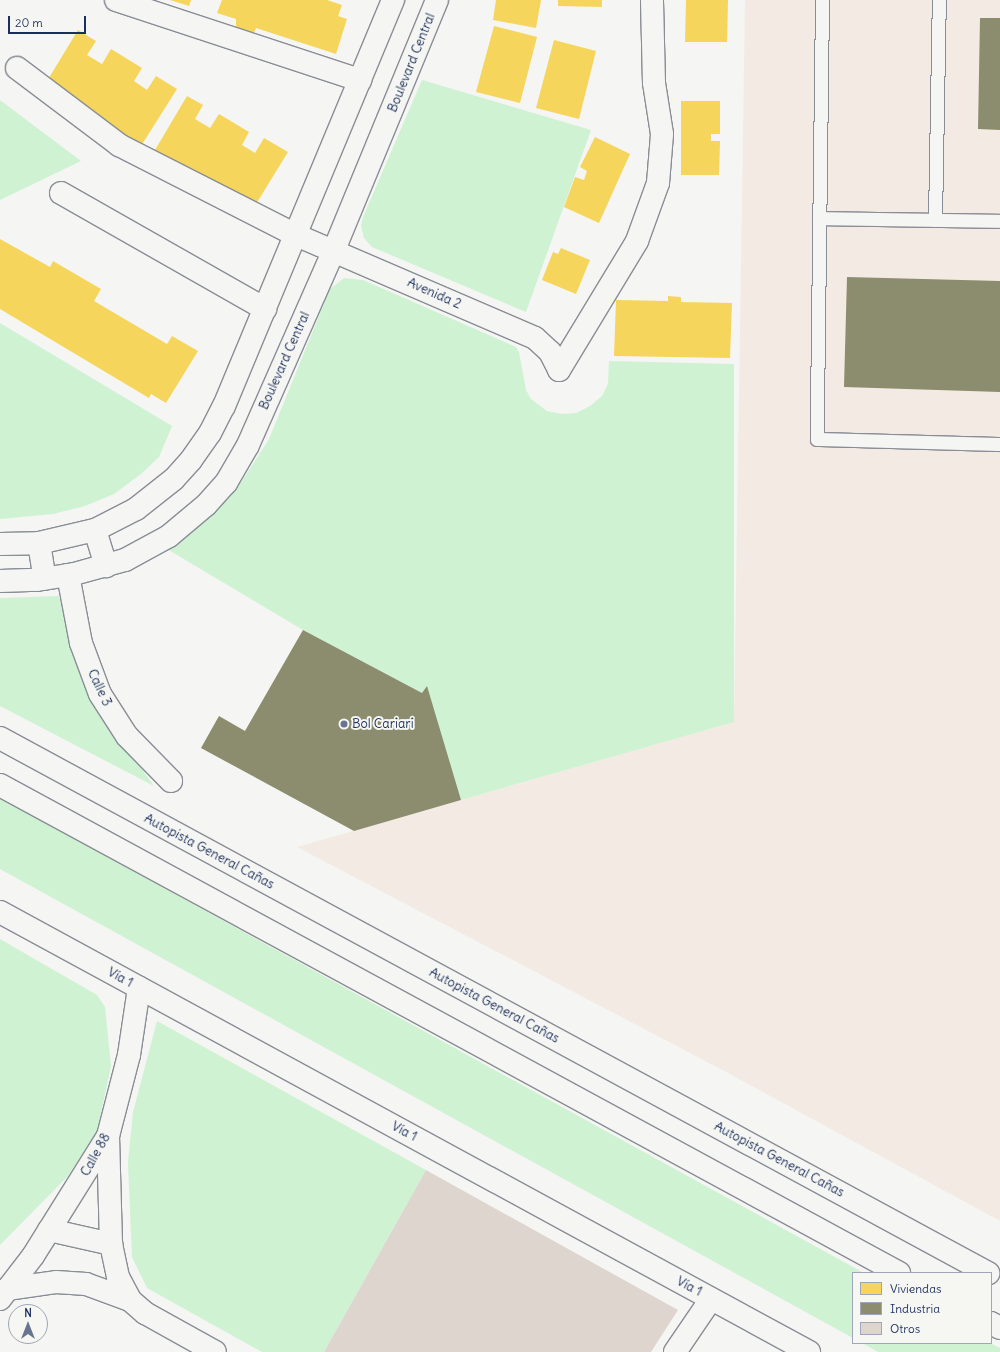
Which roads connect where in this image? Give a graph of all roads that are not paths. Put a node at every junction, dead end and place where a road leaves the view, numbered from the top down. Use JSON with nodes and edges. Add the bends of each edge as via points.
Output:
{"nodes":[{"id":1,"x":116,"y":0,"type":"edge"},
{"id":2,"x":393,"y":0,"type":"edge"},
{"id":3,"x":437,"y":0,"type":"edge"},
{"id":4,"x":652,"y":0,"type":"edge"},
{"id":5,"x":822,"y":0,"type":"edge"},
{"id":6,"x":939,"y":0,"type":"edge"},
{"id":7,"x":17,"y":68,"type":"dead end"},
{"id":8,"x":360,"y":80,"type":"junction"},
{"id":9,"x":61,"y":193,"type":"dead end"},
{"id":10,"x":819,"y":218,"type":"junction"},
{"id":11,"x":935,"y":220,"type":"junction"},
{"id":12,"x":1000,"y":221,"type":"edge"},
{"id":13,"x":296,"y":235,"type":"junction"},
{"id":14,"x":334,"y":250,"type":"junction"},
{"id":15,"x":265,"y":309,"type":"junction"},
{"id":16,"x":1000,"y":444,"type":"edge"},
{"id":17,"x":95,"y":530,"type":"junction"},
{"id":18,"x":39,"y":543,"type":"junction"},
{"id":19,"x":0,"y":544,"type":"edge"},
{"id":20,"x":106,"y":566,"type":"junction"},
{"id":21,"x":68,"y":575,"type":"junction"},
{"id":22,"x":45,"y":579,"type":"junction"},
{"id":23,"x":0,"y":581,"type":"edge"},
{"id":24,"x":0,"y":738,"type":"edge"},
{"id":25,"x":171,"y":781,"type":"dead end"},
{"id":26,"x":0,"y":785,"type":"edge"},
{"id":27,"x":0,"y":912,"type":"edge"},
{"id":28,"x":139,"y":988,"type":"junction"},
{"id":29,"x":108,"y":1136,"type":"junction"},
{"id":30,"x":49,"y":1230,"type":"junction"},
{"id":31,"x":916,"y":1234,"type":"junction"},
{"id":32,"x":111,"y":1244,"type":"junction"},
{"id":33,"x":897,"y":1272,"type":"edge"},
{"id":34,"x":986,"y":1272,"type":"edge"},
{"id":35,"x":1000,"y":1275,"type":"edge"},
{"id":36,"x":4,"y":1294,"type":"edge"},
{"id":37,"x":711,"y":1299,"type":"junction"},
{"id":38,"x":130,"y":1300,"type":"junction"},
{"id":39,"x":215,"y":1352,"type":"edge"},
{"id":40,"x":675,"y":1352,"type":"edge"},
{"id":41,"x":809,"y":1352,"type":"edge"}],
"edges":[{"from":1,"to":8,"type":"main road"},
{"from":2,"to":8,"type":"main road"},
{"from":3,"to":14,"type":"main road","name":"Boulevard Central"},
{"from":4,"to":14,"type":"main road","name":"Avenida 2","via":[[654,83],[662,140],[658,183],[634,247],[559,370],[550,352],[535,338]]},
{"from":5,"to":10,"type":"lane"},
{"from":6,"to":11,"type":"lane"},
{"from":7,"to":13,"type":"main road","name":"Avenida 2","via":[[119,144]]},
{"from":8,"to":13,"type":"main road"},
{"from":9,"to":15,"type":"main road"},
{"from":10,"to":11,"type":"lane"},
{"from":10,"to":16,"type":"lane","via":[[816,439]]},
{"from":11,"to":12,"type":"lane"},
{"from":13,"to":14,"type":"main road","name":"Avenida 2"},
{"from":13,"to":15,"type":"main road"},
{"from":14,"to":20,"type":"main road","name":"Boulevard Central","via":[[248,445],[226,483],[206,505],[169,536],[125,560]]},
{"from":15,"to":17,"type":"main road","via":[[224,406],[210,433],[191,460],[174,479],[136,509]]},
{"from":17,"to":18,"type":"main road"},
{"from":17,"to":20,"type":"main road"},
{"from":18,"to":19,"type":"main road"},
{"from":18,"to":22,"type":"main road"},
{"from":20,"to":21,"type":"main road","name":"Boulevard Central"},
{"from":21,"to":22,"type":"main road","name":"Boulevard Central"},
{"from":21,"to":25,"type":"main road","name":"Calle 3","via":[[81,643],[100,694],[127,736]]},
{"from":22,"to":23,"type":"main road","name":"Boulevard Central"},
{"from":24,"to":31,"type":"main road","name":"Autopista General Cañas"},
{"from":26,"to":33,"type":"main road"},
{"from":27,"to":28,"type":"main road","name":"Vía 1"},
{"from":28,"to":29,"type":"main road","name":"Calle 88","via":[[129,1055]]},
{"from":28,"to":37,"type":"main road","name":"Vía 1"},
{"from":29,"to":30,"type":"main road","name":"Calle 88"},
{"from":29,"to":32,"type":"main road"},
{"from":30,"to":32,"type":"main road"},
{"from":30,"to":36,"type":"main road","name":"Calle 88"},
{"from":31,"to":34,"type":"main road","name":"Autopista General Cañas"},
{"from":31,"to":35,"type":"main road"},
{"from":32,"to":38,"type":"main road","via":[[118,1277]]},
{"from":36,"to":38,"type":"main road","via":[[56,1282],[86,1284]]},
{"from":37,"to":40,"type":"main road"},
{"from":37,"to":41,"type":"main road","name":"Vía 1"},
{"from":38,"to":39,"type":"main road","via":[[145,1313]]}]}
